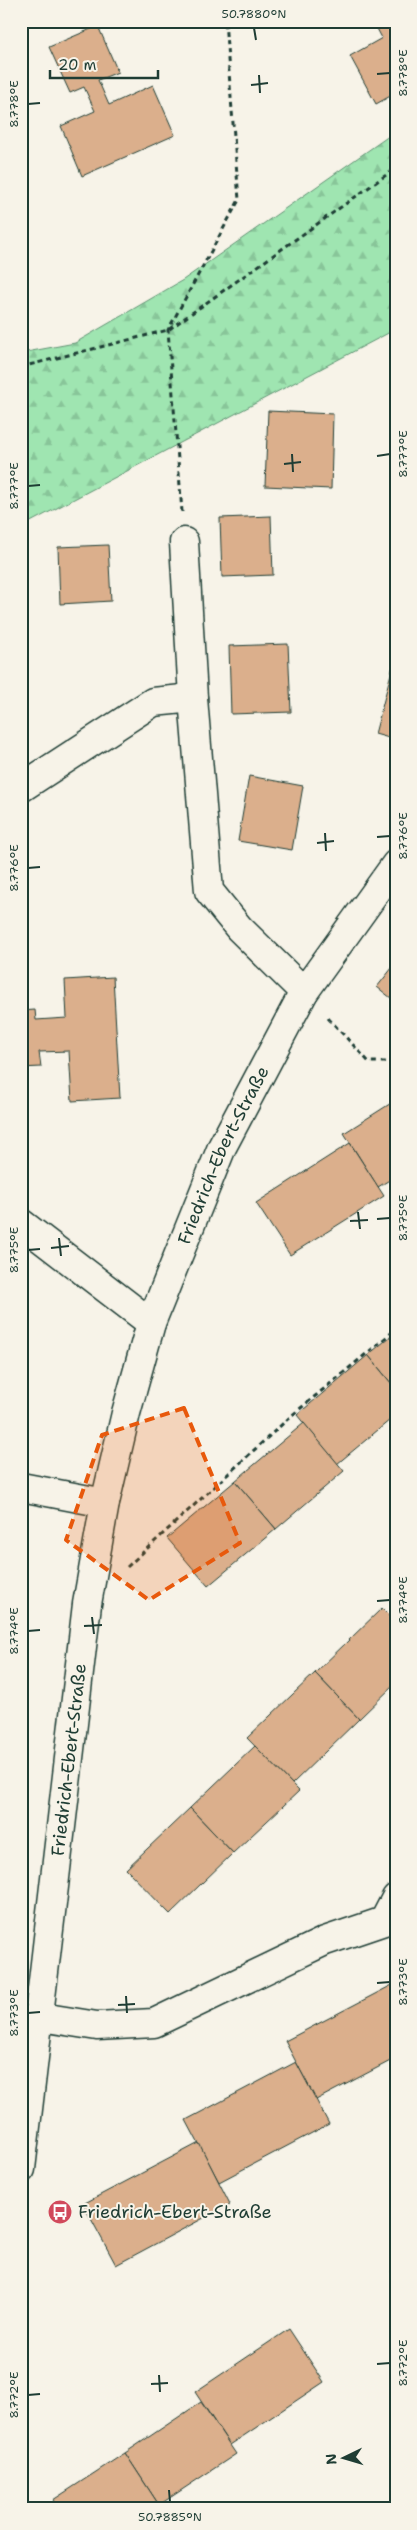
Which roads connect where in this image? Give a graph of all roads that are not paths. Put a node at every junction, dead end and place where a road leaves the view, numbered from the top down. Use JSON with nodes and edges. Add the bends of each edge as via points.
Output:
{"nodes":[{"id":1,"x":184,"y":542,"type":"road end"},
{"id":2,"x":193,"y":698,"type":"junction"},
{"id":3,"x":21,"y":788,"type":"edge"},
{"id":4,"x":396,"y":864,"type":"edge"},
{"id":5,"x":304,"y":992,"type":"junction"},
{"id":6,"x":21,"y":1224,"type":"edge"},
{"id":7,"x":151,"y":1322,"type":"junction"},
{"id":8,"x":21,"y":1487,"type":"edge"},
{"id":9,"x":105,"y":1503,"type":"junction"},
{"id":10,"x":392,"y":1916,"type":"edge"},
{"id":11,"x":41,"y":2018,"type":"junction"},
{"id":12,"x":27,"y":2078,"type":"edge"},
{"id":13,"x":21,"y":2169,"type":"edge"}],
"edges":[{"from":1,"to":2,"type":"street"},
{"from":2,"to":3,"type":"street","via":[[153,702]]},
{"from":2,"to":5,"type":"street","via":[[209,891],[239,928]]},
{"from":4,"to":5,"type":"street","name":"Friedrich-Ebert-Straße"},
{"from":5,"to":7,"type":"street","name":"Friedrich-Ebert-Straße","via":[[222,1147]]},
{"from":6,"to":7,"type":"street"},
{"from":7,"to":9,"type":"street","name":"Friedrich-Ebert-Straße"},
{"from":8,"to":9,"type":"street"},
{"from":9,"to":11,"type":"street","name":"Friedrich-Ebert-Straße","via":[[87,1604]]},
{"from":10,"to":11,"type":"street","via":[[325,1941],[154,2023],[97,2026]]},
{"from":11,"to":12,"type":"street","name":"Friedrich-Ebert-Straße"},
{"from":12,"to":13,"type":"street","name":"Friedrich-Ebert-Straße"}]}
